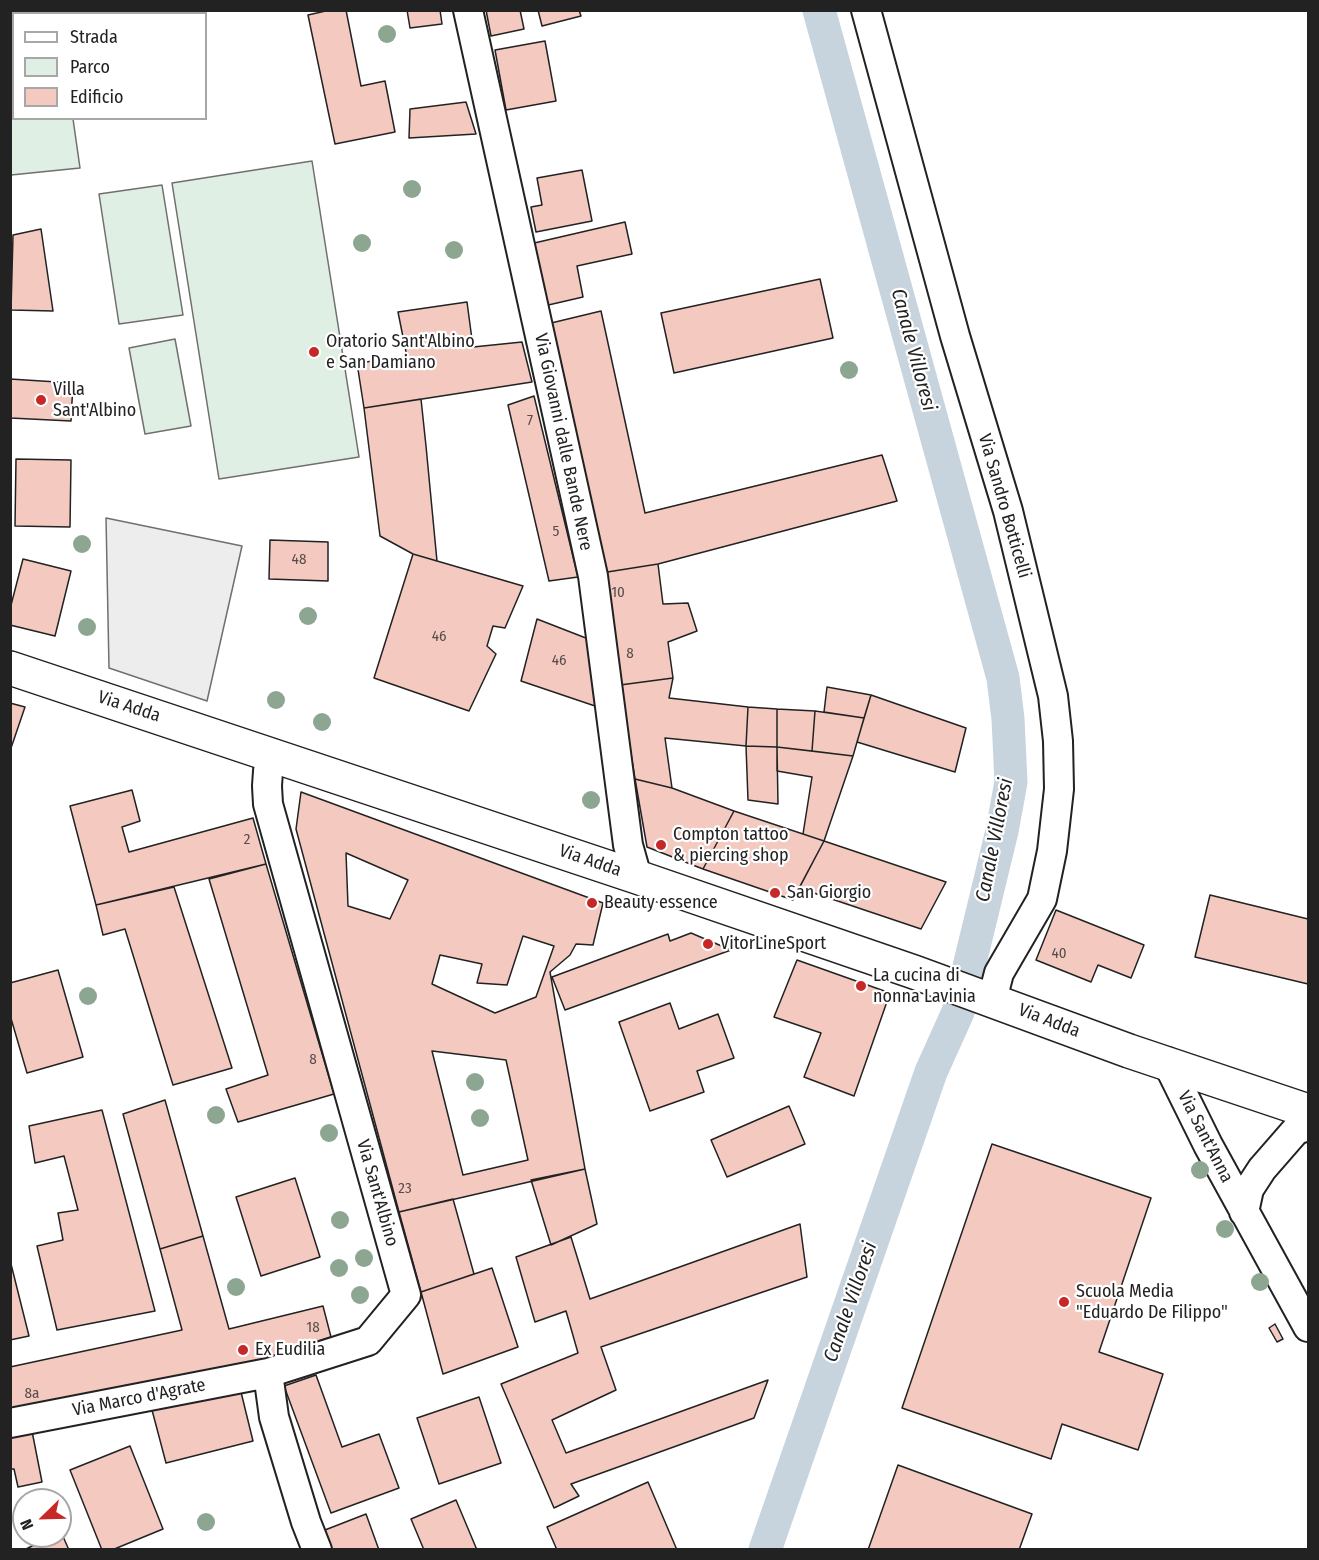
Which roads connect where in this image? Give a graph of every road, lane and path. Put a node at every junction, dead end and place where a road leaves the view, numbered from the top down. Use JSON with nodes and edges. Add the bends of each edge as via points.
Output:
{"nodes":[{"id":1,"x":468,"y":10,"type":"edge"},
{"id":2,"x":866,"y":10,"type":"edge"},
{"id":3,"x":10,"y":668,"type":"edge"},
{"id":4,"x":273,"y":754,"type":"junction"},
{"id":5,"x":636,"y":877,"type":"junction"},
{"id":6,"x":981,"y":996,"type":"junction"},
{"id":7,"x":1167,"y":1062,"type":"junction"},
{"id":8,"x":1308,"y":1112,"type":"edge"},
{"id":9,"x":1308,"y":1126,"type":"edge"},
{"id":10,"x":1244,"y":1212,"type":"junction"},
{"id":11,"x":1308,"y":1327,"type":"edge"},
{"id":12,"x":268,"y":1373,"type":"junction"},
{"id":13,"x":10,"y":1423,"type":"edge"},
{"id":14,"x":317,"y":1550,"type":"edge"}],
"edges":[{"from":1,"to":5,"type":"street","name":"Via Giovanni dalle Bande Nere","via":[[593,576],[628,845]]},
{"from":2,"to":6,"type":"street","name":"Via Sandro Botticelli","via":[[955,336],[1008,511],[1053,696],[1059,789],[1042,899]]},
{"from":3,"to":4,"type":"main road","name":"Via Adda"},
{"from":4,"to":5,"type":"main road","name":"Via Adda"},
{"from":4,"to":12,"type":"street","name":"Via Sant'Albino","via":[[268,771],[268,804],[406,1295],[368,1341]]},
{"from":5,"to":6,"type":"main road","name":"Via Adda"},
{"from":6,"to":7,"type":"main road","name":"Via Adda"},
{"from":7,"to":8,"type":"main road","name":"Via Adda"},
{"from":7,"to":10,"type":"street","name":"Via Sant'Anna"},
{"from":9,"to":10,"type":"street","name":"Via Sant'Anna","via":[[1296,1130],[1262,1169],[1249,1189]]},
{"from":10,"to":11,"type":"street","name":"Via Sant'Anna"},
{"from":12,"to":13,"type":"street","name":"Via Marco d'Agrate"},
{"from":12,"to":14,"type":"street","via":[[274,1417]]}]}
